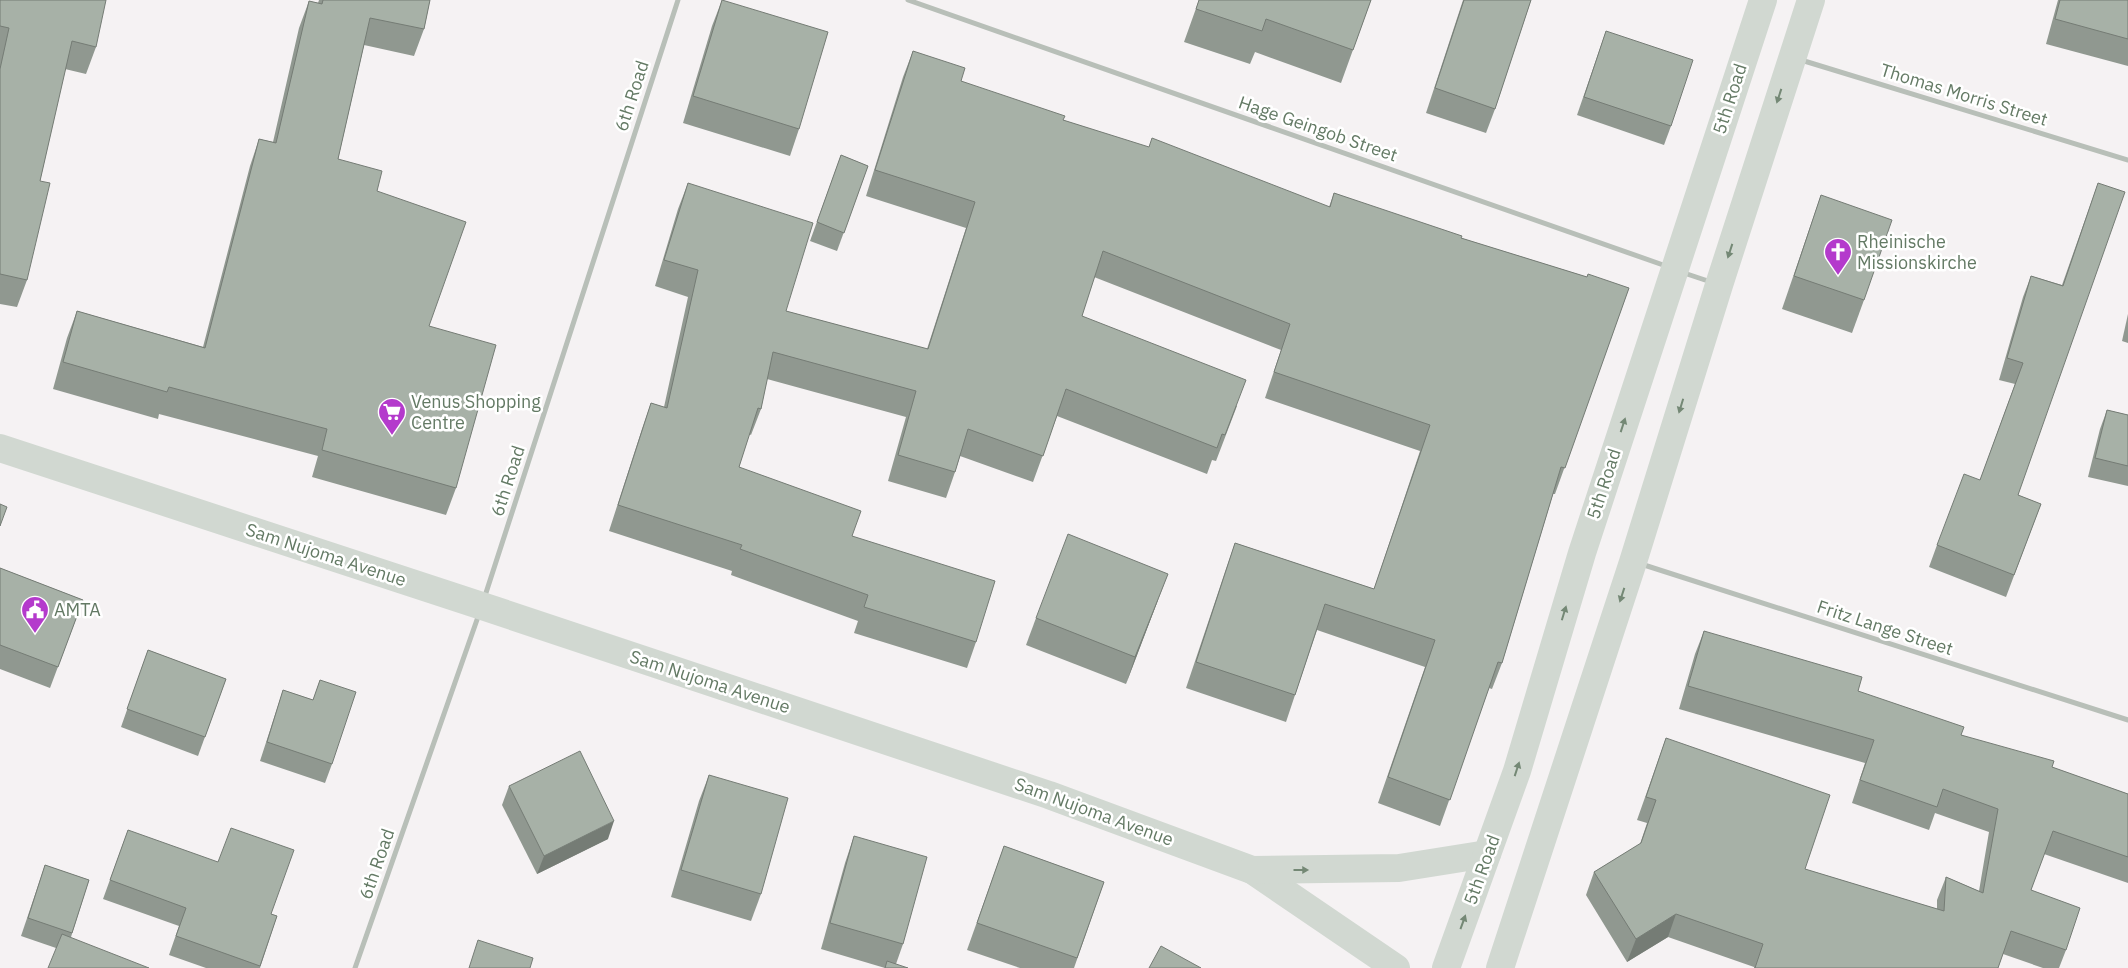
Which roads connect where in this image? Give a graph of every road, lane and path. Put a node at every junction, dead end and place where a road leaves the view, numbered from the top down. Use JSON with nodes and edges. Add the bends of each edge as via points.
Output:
{"nodes":[{"id":1,"x":678,"y":0,"type":"edge"},
{"id":2,"x":908,"y":0,"type":"edge"},
{"id":3,"x":1763,"y":0,"type":"edge"},
{"id":4,"x":1811,"y":0,"type":"edge"},
{"id":5,"x":1792,"y":57,"type":"junction"},
{"id":6,"x":2128,"y":160,"type":"edge"},
{"id":7,"x":1674,"y":269,"type":"junction"},
{"id":8,"x":1719,"y":284,"type":"junction"},
{"id":9,"x":0,"y":448,"type":"edge"},
{"id":10,"x":1633,"y":562,"type":"junction"},
{"id":11,"x":482,"y":606,"type":"junction"},
{"id":12,"x":2128,"y":720,"type":"edge"},
{"id":13,"x":1487,"y":854,"type":"junction"},
{"id":14,"x":1252,"y":870,"type":"junction"},
{"id":15,"x":355,"y":968,"type":"edge"},
{"id":16,"x":1396,"y":968,"type":"edge"},
{"id":17,"x":1446,"y":968,"type":"edge"},
{"id":18,"x":1500,"y":968,"type":"edge"}],
"edges":[{"from":1,"to":11,"type":"street","name":"6th Road"},
{"from":2,"to":7,"type":"street","name":"Hage Geingob Street"},
{"from":3,"to":7,"type":"main road","name":"5th Road"},
{"from":4,"to":5,"type":"main road"},
{"from":5,"to":6,"type":"street","name":"Thomas Morris Street"},
{"from":5,"to":8,"type":"main road","one_way":true},
{"from":7,"to":8,"type":"street","name":"Hage Geingob Street"},
{"from":13,"to":7,"type":"main road","name":"5th Road","one_way":true,"via":[[1517,771],[1582,553]]},
{"from":8,"to":10,"type":"main road","one_way":true},
{"from":9,"to":11,"type":"main road","name":"Sam Nujoma Avenue"},
{"from":10,"to":12,"type":"street","name":"Fritz Lange Street"},
{"from":10,"to":18,"type":"main road","one_way":true},
{"from":11,"to":14,"type":"main road","name":"Sam Nujoma Avenue","via":[[1049,795]]},
{"from":11,"to":15,"type":"street","name":"6th Road"},
{"from":14,"to":13,"type":"main road","one_way":true,"via":[[1399,868]]},
{"from":17,"to":13,"type":"main road","name":"5th Road","one_way":true},
{"from":14,"to":16,"type":"main road","name":"Sam Nujoma Avenue"}]}
